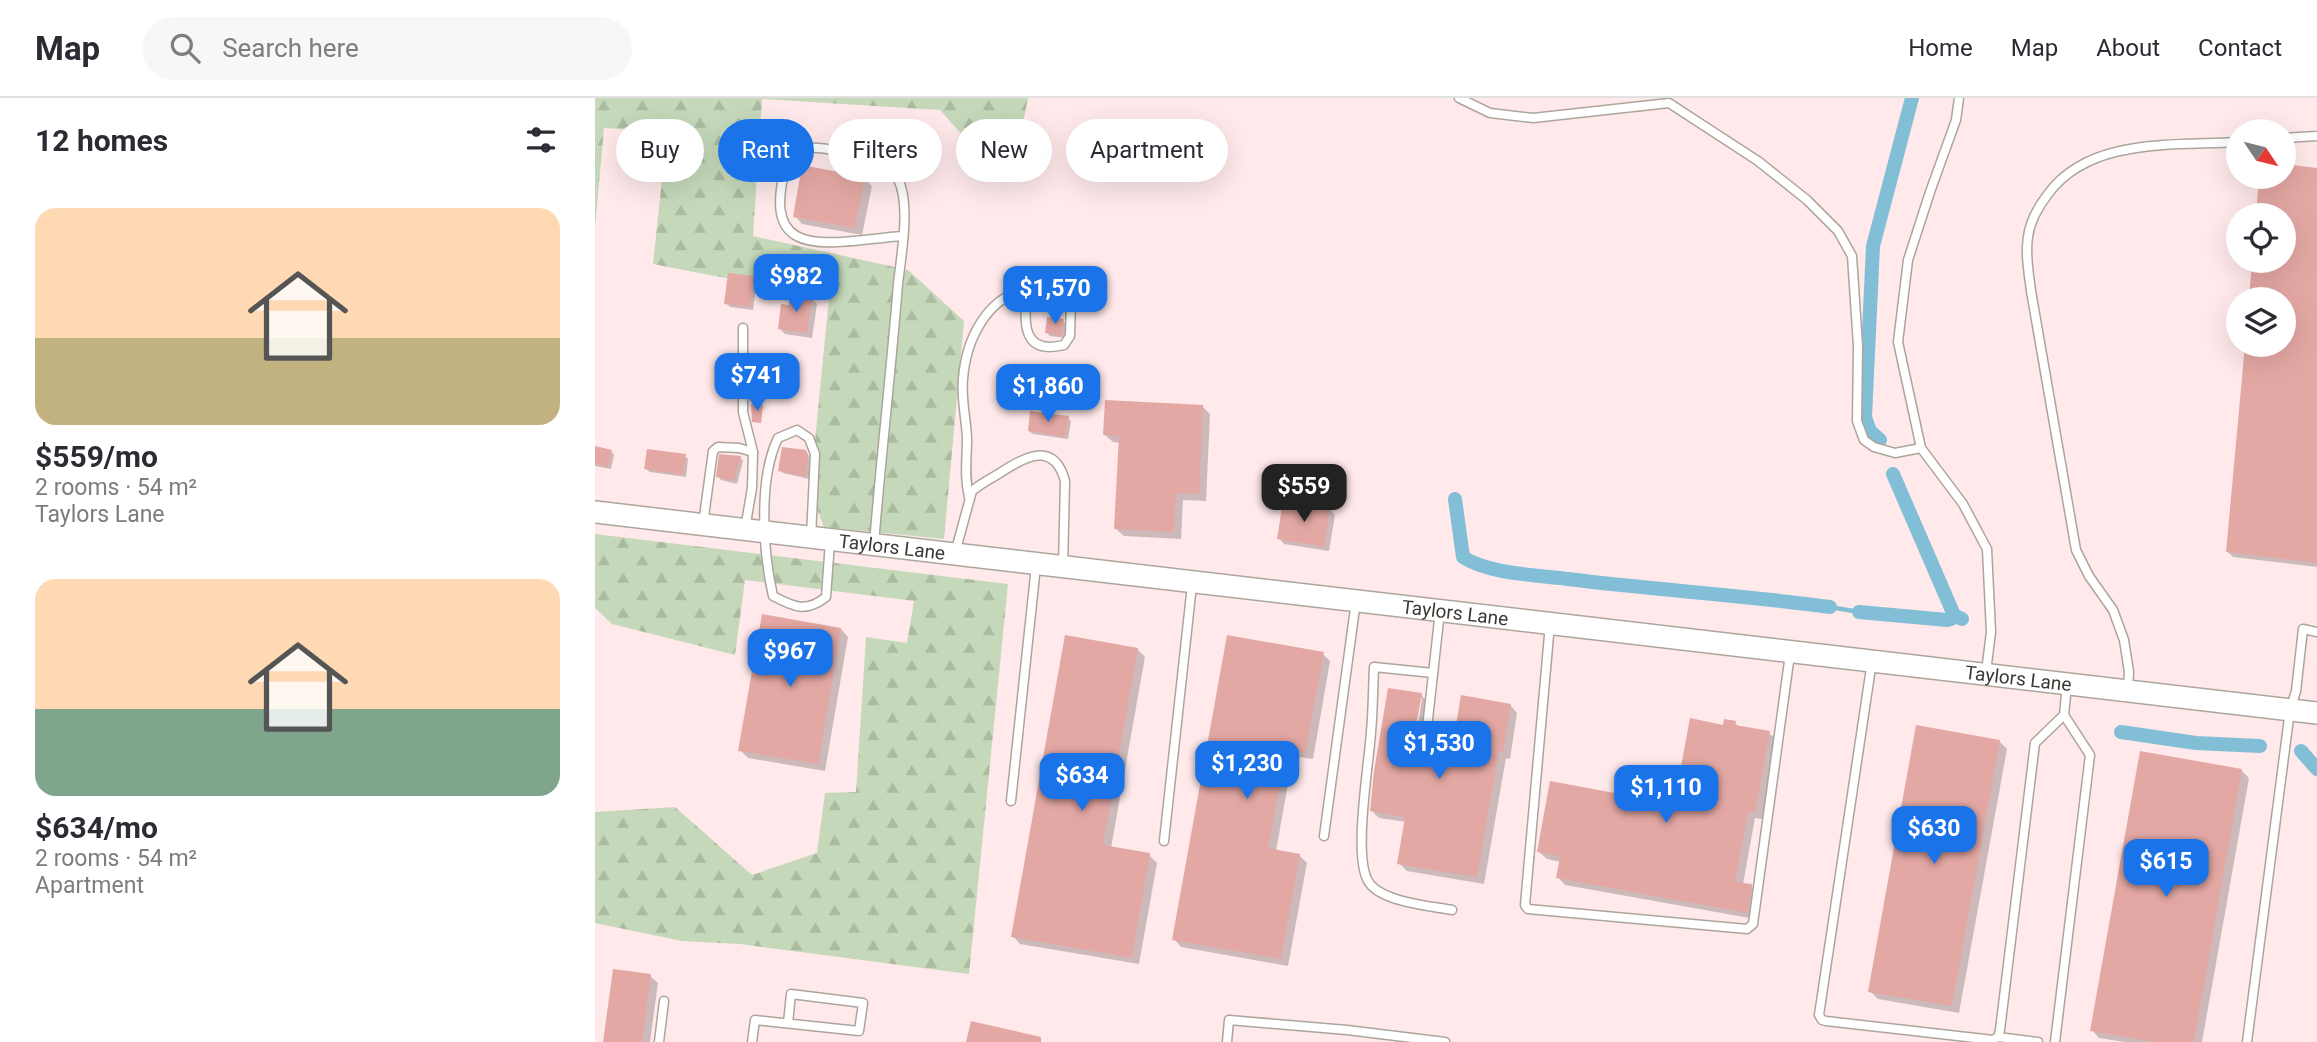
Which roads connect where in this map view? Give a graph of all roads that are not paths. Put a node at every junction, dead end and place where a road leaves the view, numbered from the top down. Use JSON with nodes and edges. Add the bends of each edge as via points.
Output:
{"nodes":[{"id":1,"x":1459,"y":98,"type":"edge"},
{"id":2,"x":1959,"y":98,"type":"edge"},
{"id":3,"x":2317,"y":136,"type":"edge"},
{"id":4,"x":2296,"y":137,"type":"edge"},
{"id":5,"x":2226,"y":143,"type":"edge"},
{"id":6,"x":903,"y":232,"type":"junction"},
{"id":7,"x":1027,"y":289,"type":"junction"},
{"id":8,"x":743,"y":328,"type":"dead end"},
{"id":9,"x":1921,"y":448,"type":"junction"},
{"id":10,"x":753,"y":452,"type":"junction"},
{"id":11,"x":969,"y":497,"type":"junction"},
{"id":12,"x":595,"y":512,"type":"edge"},
{"id":13,"x":703,"y":524,"type":"junction"},
{"id":14,"x":754,"y":530,"type":"junction"},
{"id":15,"x":821,"y":538,"type":"junction"},
{"id":16,"x":874,"y":544,"type":"junction"},
{"id":17,"x":955,"y":554,"type":"junction"},
{"id":18,"x":1037,"y":564,"type":"junction"},
{"id":19,"x":1063,"y":567,"type":"junction"},
{"id":20,"x":1193,"y":582,"type":"junction"},
{"id":21,"x":1356,"y":601,"type":"junction"},
{"id":22,"x":1440,"y":611,"type":"junction"},
{"id":23,"x":1550,"y":624,"type":"junction"},
{"id":24,"x":2317,"y":632,"type":"edge"},
{"id":25,"x":1790,"y":652,"type":"junction"},
{"id":26,"x":1872,"y":661,"type":"junction"},
{"id":27,"x":1433,"y":673,"type":"junction"},
{"id":28,"x":1985,"y":675,"type":"junction"},
{"id":29,"x":2067,"y":684,"type":"junction"},
{"id":30,"x":2128,"y":691,"type":"junction"},
{"id":31,"x":2290,"y":710,"type":"junction"},
{"id":32,"x":2317,"y":713,"type":"edge"},
{"id":33,"x":2064,"y":715,"type":"junction"},
{"id":34,"x":1427,"y":728,"type":"dead end"},
{"id":35,"x":1011,"y":801,"type":"dead end"},
{"id":36,"x":1324,"y":836,"type":"dead end"},
{"id":37,"x":1164,"y":841,"type":"dead end"},
{"id":38,"x":1452,"y":910,"type":"dead end"},
{"id":39,"x":664,"y":1001,"type":"dead end"},
{"id":40,"x":787,"y":1023,"type":"junction"},
{"id":41,"x":1998,"y":1037,"type":"junction"},
{"id":42,"x":659,"y":1042,"type":"edge"},
{"id":43,"x":753,"y":1042,"type":"edge"},
{"id":44,"x":1227,"y":1042,"type":"edge"},
{"id":45,"x":1445,"y":1042,"type":"edge"},
{"id":46,"x":2038,"y":1042,"type":"edge"},
{"id":47,"x":2055,"y":1042,"type":"edge"},
{"id":48,"x":2247,"y":1042,"type":"edge"}],
"edges":[{"from":1,"to":9,"type":"lane","via":[[1490,113],[1533,118],[1669,103],[1758,161],[1807,200],[1837,231],[1852,257],[1857,421],[1864,440],[1895,453]]},
{"from":2,"to":9,"type":"lane","via":[[1957,120],[1908,260],[1898,342]]},
{"from":3,"to":4,"type":"lane"},
{"from":5,"to":30,"type":"lane","via":[[2117,150],[2084,162],[2058,181],[2036,209],[2028,237],[2031,291],[2076,550],[2113,610],[2124,640]]},
{"from":6,"to":6,"type":"lane","via":[[817,242],[791,235],[780,210],[789,155],[796,149],[811,148],[884,160],[904,194]]},
{"from":6,"to":16,"type":"lane"},
{"from":7,"to":7,"type":"lane","via":[[1053,287],[1070,300],[1070,336],[1064,345],[1054,348],[1030,339],[1025,331]]},
{"from":7,"to":11,"type":"lane","via":[[1015,291],[990,310],[977,326],[967,354],[962,380]]},
{"from":8,"to":10,"type":"lane","via":[[743,412]]},
{"from":9,"to":28,"type":"lane","via":[[1963,504],[1987,549],[1991,632]]},
{"from":10,"to":13,"type":"lane","via":[[713,450]]},
{"from":10,"to":14,"type":"lane"},
{"from":11,"to":17,"type":"lane"},
{"from":11,"to":19,"type":"lane","via":[[1028,456],[1039,455],[1056,464],[1065,481]]},
{"from":12,"to":13,"type":"street","name":"Taylors Lane"},
{"from":13,"to":14,"type":"street","name":"Taylors Lane"},
{"from":14,"to":15,"type":"street","name":"Taylors Lane"},
{"from":14,"to":15,"type":"lane","via":[[773,596],[794,607],[815,606],[826,597]]},
{"from":14,"to":15,"type":"lane","via":[[766,498],[773,448],[778,438],[797,430],[809,438],[815,454]]},
{"from":15,"to":16,"type":"street","name":"Taylors Lane"},
{"from":16,"to":17,"type":"street","name":"Taylors Lane"},
{"from":17,"to":18,"type":"street","name":"Taylors Lane"},
{"from":18,"to":19,"type":"street","name":"Taylors Lane"},
{"from":18,"to":35,"type":"lane"},
{"from":19,"to":20,"type":"street","name":"Taylors Lane"},
{"from":20,"to":21,"type":"street","name":"Taylors Lane"},
{"from":20,"to":37,"type":"lane"},
{"from":21,"to":22,"type":"street","name":"Taylors Lane"},
{"from":21,"to":36,"type":"lane"},
{"from":22,"to":23,"type":"street","name":"Taylors Lane"},
{"from":22,"to":27,"type":"lane"},
{"from":23,"to":25,"type":"street","name":"Taylors Lane"},
{"from":23,"to":25,"type":"lane","via":[[1528,909],[1747,929],[1753,924]]},
{"from":24,"to":31,"type":"lane","via":[[2303,629]]},
{"from":25,"to":26,"type":"street","name":"Taylors Lane"},
{"from":26,"to":28,"type":"street","name":"Taylors Lane"},
{"from":26,"to":41,"type":"lane","via":[[1819,1015],[1826,1021],[1993,1041]]},
{"from":27,"to":34,"type":"lane"},
{"from":27,"to":38,"type":"lane","via":[[1374,667],[1361,830],[1364,870],[1369,882],[1383,893]]},
{"from":28,"to":29,"type":"street","name":"Taylors Lane"},
{"from":29,"to":30,"type":"street","name":"Taylors Lane"},
{"from":29,"to":33,"type":"lane"},
{"from":30,"to":31,"type":"street","name":"Taylors Lane"},
{"from":31,"to":32,"type":"street","name":"Taylors Lane"},
{"from":31,"to":48,"type":"lane"},
{"from":33,"to":41,"type":"lane","via":[[2035,743]]},
{"from":33,"to":47,"type":"lane","via":[[2090,755]]},
{"from":39,"to":42,"type":"lane"},
{"from":40,"to":40,"type":"lane","via":[[859,1031],[863,1003],[791,994]]},
{"from":40,"to":43,"type":"lane","via":[[755,1020]]},
{"from":41,"to":46,"type":"lane"},
{"from":44,"to":45,"type":"lane","via":[[1229,1020]]}]}
